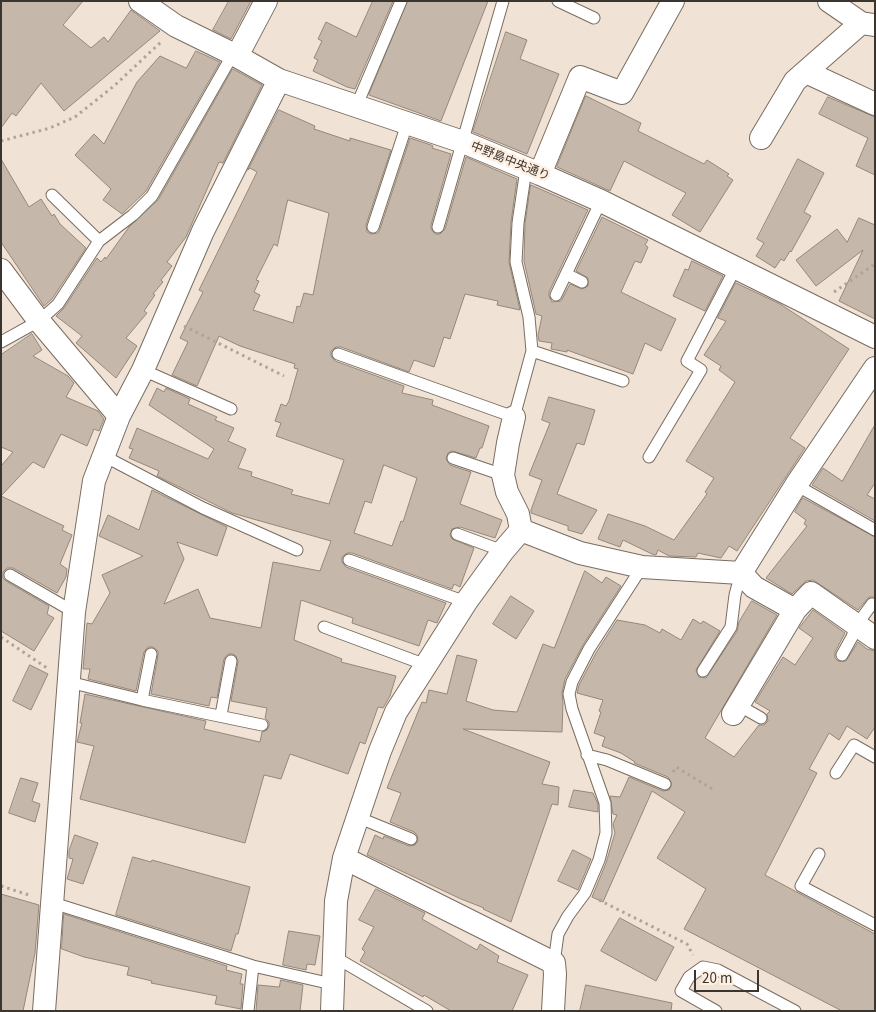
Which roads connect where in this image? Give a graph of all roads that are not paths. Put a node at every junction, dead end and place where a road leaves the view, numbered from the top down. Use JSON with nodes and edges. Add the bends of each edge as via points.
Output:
{"nodes":[{"id":1,"x":140,"y":1,"type":"edge"},
{"id":2,"x":266,"y":1,"type":"edge"},
{"id":3,"x":401,"y":1,"type":"edge"},
{"id":4,"x":503,"y":1,"type":"edge"},
{"id":5,"x":558,"y":1,"type":"edge"},
{"id":6,"x":673,"y":1,"type":"edge"},
{"id":7,"x":829,"y":1,"type":"edge"},
{"id":8,"x":594,"y":18,"type":"dead end"},
{"id":9,"x":868,"y":24,"type":"edge"},
{"id":10,"x":235,"y":55,"type":"junction"},
{"id":11,"x":806,"y":72,"type":"junction"},
{"id":12,"x":279,"y":80,"type":"junction"},
{"id":13,"x":875,"y":104,"type":"edge"},
{"id":14,"x":356,"y":107,"type":"junction"},
{"id":15,"x":407,"y":124,"type":"junction"},
{"id":16,"x":761,"y":138,"type":"dead end"},
{"id":17,"x":463,"y":142,"type":"junction"},
{"id":18,"x":533,"y":172,"type":"junction"},
{"id":19,"x":52,"y":195,"type":"dead end"},
{"id":20,"x":601,"y":201,"type":"junction"},
{"id":21,"x":373,"y":227,"type":"dead end"},
{"id":22,"x":438,"y":227,"type":"dead end"},
{"id":23,"x":99,"y":242,"type":"junction"},
{"id":24,"x":736,"y":267,"type":"junction"},
{"id":25,"x":1,"y":270,"type":"edge"},
{"id":26,"x":566,"y":274,"type":"junction"},
{"id":27,"x":582,"y":282,"type":"dead end"},
{"id":28,"x":556,"y":295,"type":"dead end"},
{"id":29,"x":39,"y":322,"type":"junction"},
{"id":30,"x":875,"y":337,"type":"edge"},
{"id":31,"x":1,"y":342,"type":"edge"},
{"id":32,"x":532,"y":351,"type":"junction"},
{"id":33,"x":338,"y":354,"type":"dead end"},
{"id":34,"x":875,"y":368,"type":"edge"},
{"id":35,"x":143,"y":370,"type":"junction"},
{"id":36,"x":623,"y":381,"type":"dead end"},
{"id":37,"x":231,"y":409,"type":"dead end"},
{"id":38,"x":119,"y":416,"type":"junction"},
{"id":39,"x":514,"y":417,"type":"junction"},
{"id":40,"x":104,"y":456,"type":"junction"},
{"id":41,"x":649,"y":457,"type":"dead end"},
{"id":42,"x":453,"y":458,"type":"dead end"},
{"id":43,"x":503,"y":474,"type":"junction"},
{"id":44,"x":796,"y":485,"type":"junction"},
{"id":45,"x":521,"y":530,"type":"junction"},
{"id":46,"x":875,"y":530,"type":"edge"},
{"id":47,"x":457,"y":534,"type":"dead end"},
{"id":48,"x":297,"y":550,"type":"dead end"},
{"id":49,"x":503,"y":551,"type":"junction"},
{"id":50,"x":349,"y":560,"type":"dead end"},
{"id":51,"x":642,"y":567,"type":"junction"},
{"id":52,"x":741,"y":573,"type":"junction"},
{"id":53,"x":10,"y":575,"type":"dead end"},
{"id":54,"x":466,"y":602,"type":"junction"},
{"id":55,"x":872,"y":604,"type":"dead end"},
{"id":56,"x":795,"y":610,"type":"junction"},
{"id":57,"x":74,"y":612,"type":"junction"},
{"id":58,"x":856,"y":626,"type":"junction"},
{"id":59,"x":324,"y":627,"type":"dead end"},
{"id":60,"x":875,"y":638,"type":"edge"},
{"id":61,"x":151,"y":654,"type":"dead end"},
{"id":62,"x":842,"y":655,"type":"dead end"},
{"id":63,"x":231,"y":661,"type":"dead end"},
{"id":64,"x":426,"y":665,"type":"junction"},
{"id":65,"x":703,"y":671,"type":"dead end"},
{"id":66,"x":69,"y":682,"type":"junction"},
{"id":67,"x":142,"y":700,"type":"junction"},
{"id":68,"x":735,"y":710,"type":"joint"},
{"id":69,"x":221,"y":715,"type":"junction"},
{"id":70,"x":760,"y":718,"type":"dead end"},
{"id":71,"x":262,"y":725,"type":"dead end"},
{"id":72,"x":587,"y":755,"type":"junction"},
{"id":73,"x":875,"y":757,"type":"edge"},
{"id":74,"x":836,"y":773,"type":"dead end"},
{"id":75,"x":665,"y":784,"type":"road end"},
{"id":76,"x":357,"y":816,"type":"junction"},
{"id":77,"x":411,"y":839,"type":"dead end"},
{"id":78,"x":819,"y":854,"type":"dead end"},
{"id":79,"x":344,"y":858,"type":"junction"},
{"id":80,"x":53,"y":903,"type":"junction"},
{"id":81,"x":875,"y":925,"type":"edge"},
{"id":82,"x":333,"y":956,"type":"junction"},
{"id":83,"x":554,"y":963,"type":"junction"},
{"id":84,"x":253,"y":966,"type":"junction"},
{"id":85,"x":332,"y":984,"type":"junction"},
{"id":86,"x":44,"y":1011,"type":"edge"},
{"id":87,"x":248,"y":1011,"type":"edge"},
{"id":88,"x":332,"y":1011,"type":"edge"},
{"id":89,"x":427,"y":1011,"type":"edge"},
{"id":90,"x":553,"y":1011,"type":"edge"},
{"id":91,"x":716,"y":1011,"type":"edge"},
{"id":92,"x":795,"y":1011,"type":"edge"}],
"edges":[{"from":1,"to":10,"type":"street","name":"中野島中央通り","via":[[176,26]]},
{"from":2,"to":10,"type":"street"},
{"from":3,"to":14,"type":"lane"},
{"from":4,"to":17,"type":"lane"},
{"from":5,"to":8,"type":"lane"},
{"from":6,"to":18,"type":"street","via":[[622,93],[580,77]]},
{"from":7,"to":9,"type":"street"},
{"from":9,"to":11,"type":"street"},
{"from":10,"to":12,"type":"street","name":"中野島中央通り"},
{"from":10,"to":23,"type":"lane","via":[[152,196]]},
{"from":11,"to":13,"type":"street"},
{"from":11,"to":16,"type":"street","via":[[795,81]]},
{"from":12,"to":14,"type":"street","name":"中野島中央通り"},
{"from":12,"to":35,"type":"street","via":[[204,231]]},
{"from":14,"to":15,"type":"street","name":"中野島中央通り"},
{"from":15,"to":17,"type":"street","name":"中野島中央通り"},
{"from":15,"to":21,"type":"lane"},
{"from":17,"to":18,"type":"street","name":"中野島中央通り"},
{"from":17,"to":22,"type":"lane"},
{"from":18,"to":20,"type":"street","name":"中野島中央通り"},
{"from":18,"to":32,"type":"lane","via":[[518,223],[516,262],[529,317]]},
{"from":19,"to":23,"type":"lane"},
{"from":20,"to":24,"type":"street","name":"中野島中央通り"},
{"from":20,"to":26,"type":"lane"},
{"from":23,"to":29,"type":"lane","via":[[58,304]]},
{"from":24,"to":30,"type":"street","name":"中野島中央通り"},
{"from":24,"to":41,"type":"lane","via":[[687,361],[701,370]]},
{"from":25,"to":29,"type":"street"},
{"from":26,"to":27,"type":"lane"},
{"from":26,"to":28,"type":"lane"},
{"from":29,"to":31,"type":"lane"},
{"from":29,"to":38,"type":"street"},
{"from":32,"to":36,"type":"lane"},
{"from":32,"to":39,"type":"lane"},
{"from":33,"to":39,"type":"lane"},
{"from":34,"to":44,"type":"street"},
{"from":35,"to":37,"type":"lane"},
{"from":35,"to":38,"type":"street"},
{"from":38,"to":40,"type":"street"},
{"from":39,"to":43,"type":"street"},
{"from":40,"to":48,"type":"lane","via":[[202,508]]},
{"from":40,"to":57,"type":"street","via":[[94,481]]},
{"from":42,"to":43,"type":"lane"},
{"from":43,"to":45,"type":"street"},
{"from":44,"to":46,"type":"lane"},
{"from":44,"to":52,"type":"street"},
{"from":45,"to":49,"type":"street"},
{"from":45,"to":51,"type":"street","via":[[580,553]]},
{"from":47,"to":49,"type":"lane"},
{"from":49,"to":54,"type":"street"},
{"from":50,"to":54,"type":"lane"},
{"from":51,"to":52,"type":"street"},
{"from":51,"to":72,"type":"lane","via":[[572,682],[569,694],[572,709]]},
{"from":52,"to":56,"type":"street","via":[[754,588]]},
{"from":52,"to":65,"type":"lane","via":[[731,627]]},
{"from":53,"to":57,"type":"lane"},
{"from":54,"to":64,"type":"street"},
{"from":55,"to":58,"type":"lane"},
{"from":56,"to":58,"type":"street","via":[[811,593]]},
{"from":56,"to":68,"type":"street"},
{"from":57,"to":66,"type":"street"},
{"from":58,"to":60,"type":"street"},
{"from":58,"to":62,"type":"lane"},
{"from":59,"to":64,"type":"lane"},
{"from":61,"to":67,"type":"lane"},
{"from":63,"to":69,"type":"lane"},
{"from":64,"to":76,"type":"street","via":[[396,712]]},
{"from":66,"to":67,"type":"lane"},
{"from":66,"to":80,"type":"street"},
{"from":67,"to":69,"type":"lane"},
{"from":68,"to":70,"type":"lane"},
{"from":69,"to":71,"type":"lane"},
{"from":72,"to":75,"type":"lane"},
{"from":72,"to":83,"type":"lane","via":[[605,804],[606,832],[585,893],[558,934]]},
{"from":73,"to":74,"type":"lane","via":[[854,745]]},
{"from":76,"to":77,"type":"lane"},
{"from":76,"to":79,"type":"street"},
{"from":78,"to":81,"type":"lane","via":[[801,886]]},
{"from":79,"to":82,"type":"street","via":[[336,902]]},
{"from":79,"to":83,"type":"street"},
{"from":80,"to":84,"type":"lane"},
{"from":80,"to":86,"type":"street"},
{"from":82,"to":85,"type":"street"},
{"from":82,"to":89,"type":"lane"},
{"from":83,"to":90,"type":"street"},
{"from":84,"to":85,"type":"lane"},
{"from":84,"to":87,"type":"lane"},
{"from":85,"to":88,"type":"street"},
{"from":91,"to":92,"type":"lane","via":[[681,991],[689,977],[703,967],[718,970]]}]}
